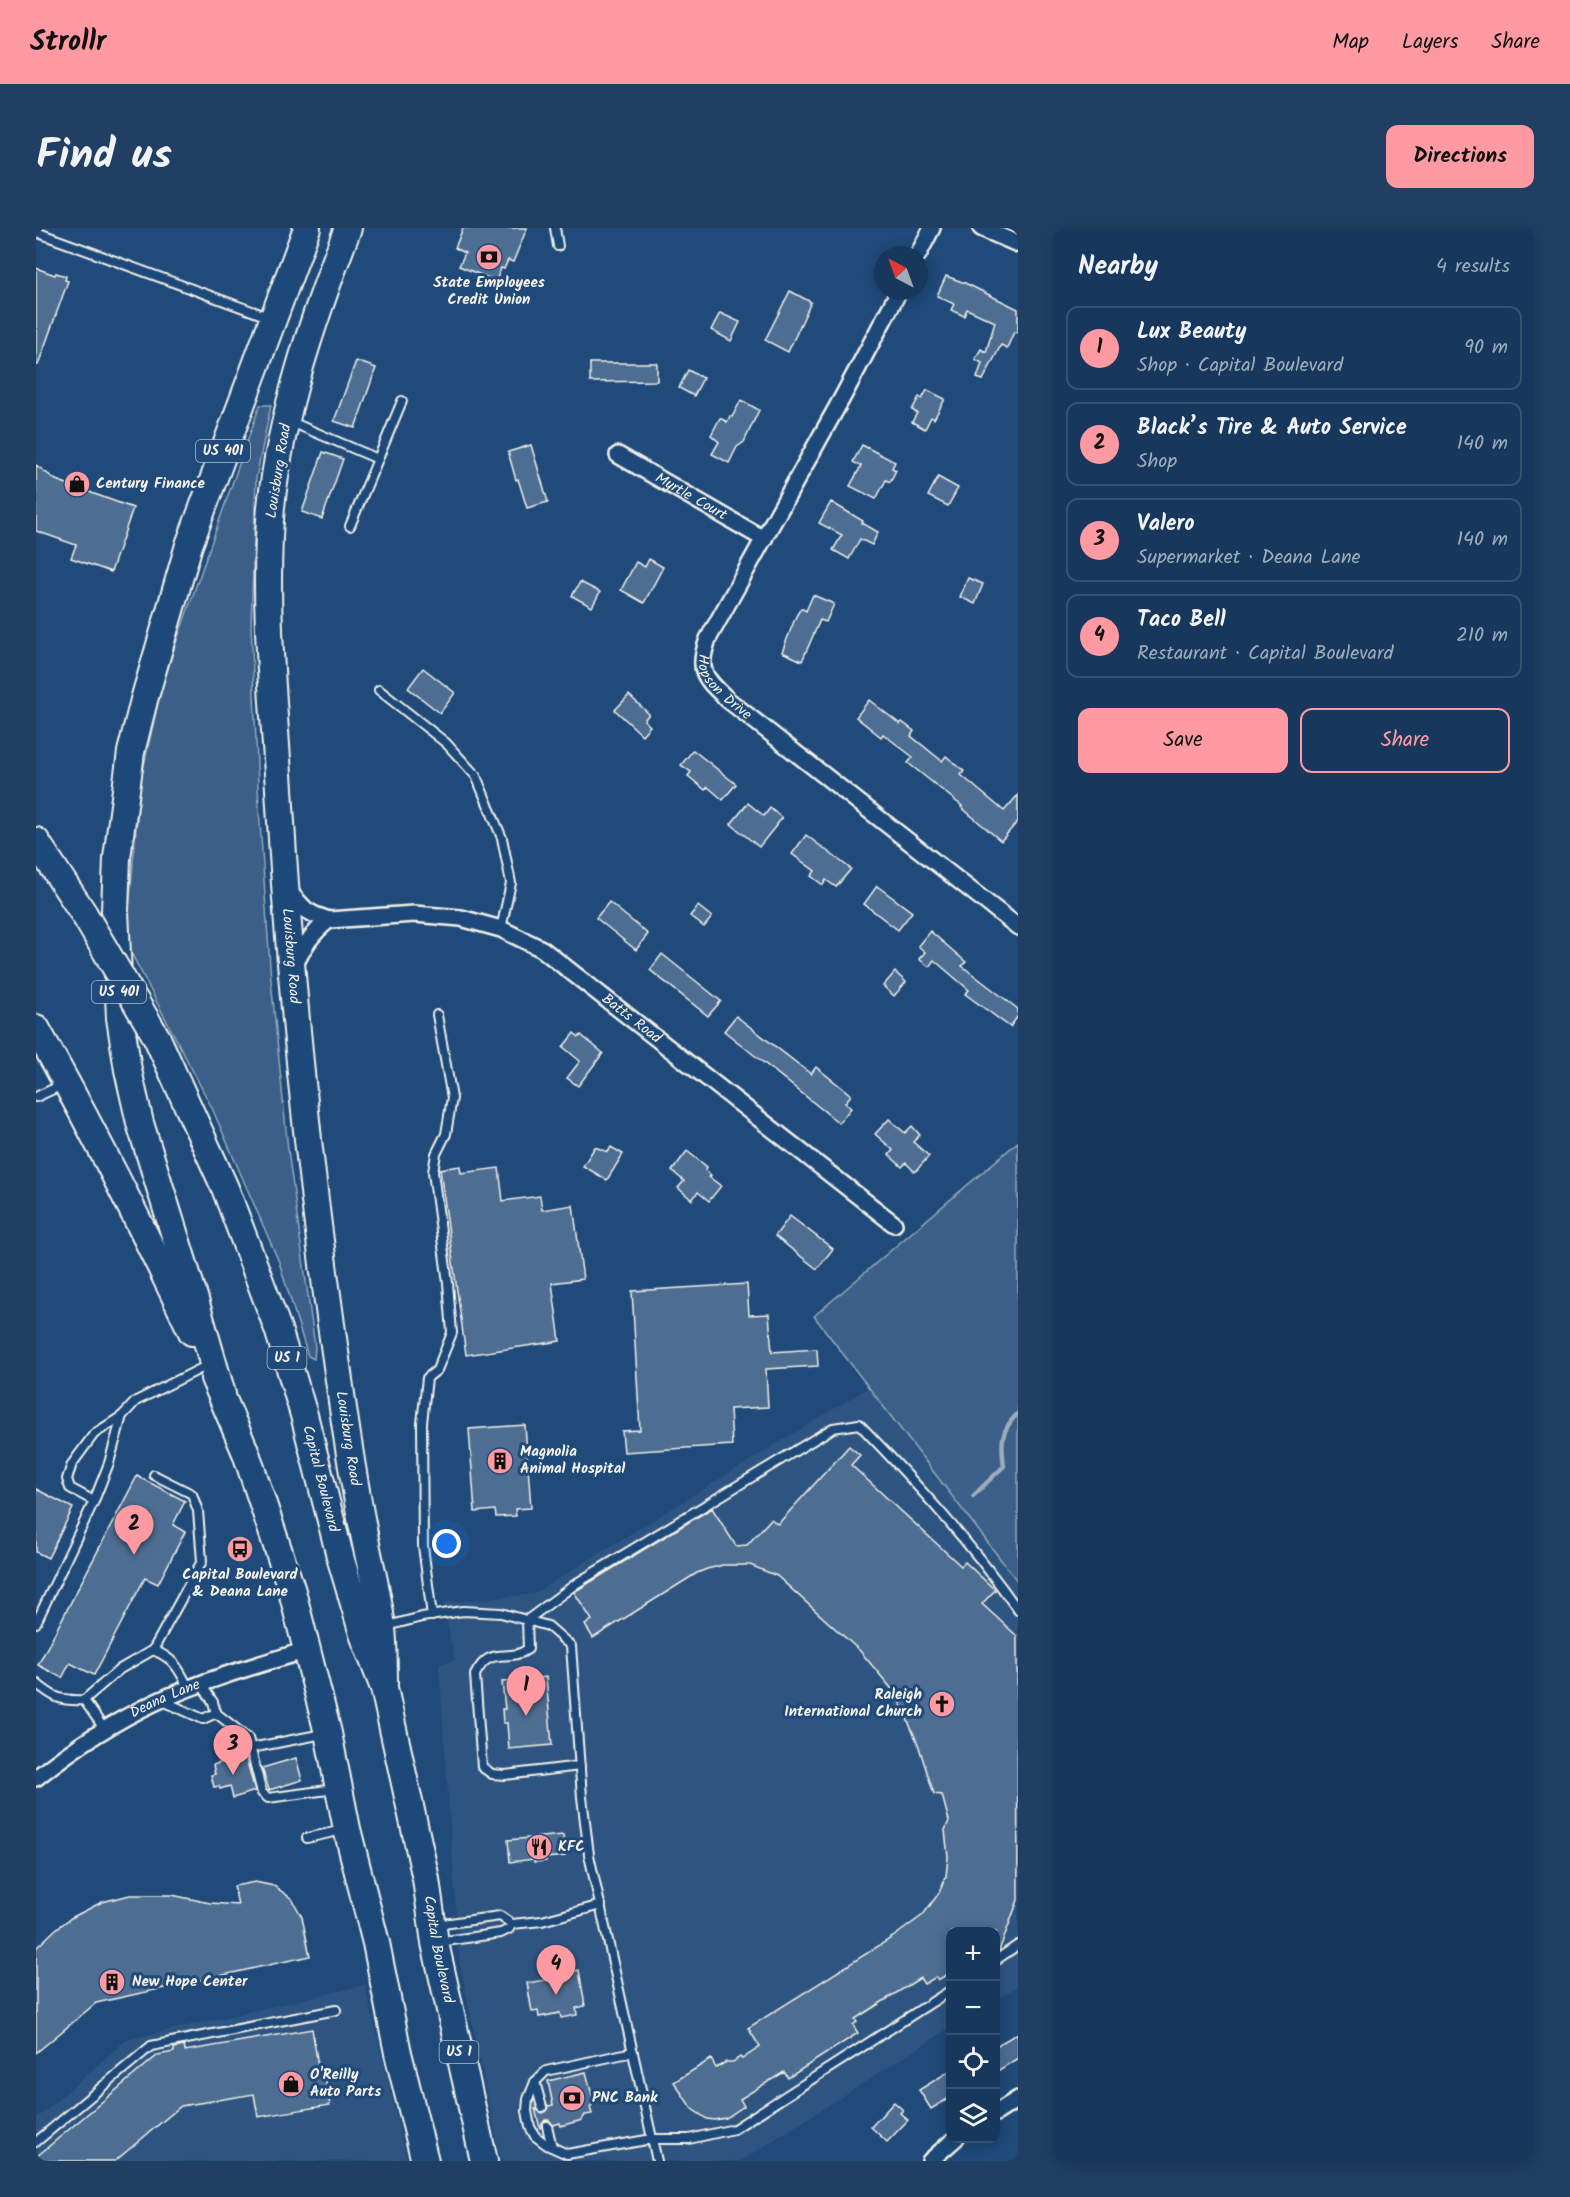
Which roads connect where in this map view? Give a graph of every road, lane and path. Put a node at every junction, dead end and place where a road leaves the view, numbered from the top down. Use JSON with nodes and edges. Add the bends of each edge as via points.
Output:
{"nodes":[{"id":1,"x":308,"y":228,"type":"edge"},
{"id":2,"x":348,"y":228,"type":"edge"},
{"id":3,"x":555,"y":228,"type":"edge"},
{"id":4,"x":932,"y":228,"type":"edge"},
{"id":5,"x":981,"y":228,"type":"edge"},
{"id":6,"x":36,"y":232,"type":"edge"},
{"id":7,"x":1018,"y":244,"type":"edge"},
{"id":8,"x":558,"y":246,"type":"dead end"},
{"id":9,"x":923,"y":246,"type":"edge"},
{"id":10,"x":894,"y":300,"type":"edge"},
{"id":11,"x":272,"y":319,"type":"junction"},
{"id":12,"x":402,"y":401,"type":"dead end"},
{"id":13,"x":286,"y":421,"type":"junction"},
{"id":14,"x":618,"y":455,"type":"dead end"},
{"id":15,"x":378,"y":459,"type":"junction"},
{"id":16,"x":350,"y":526,"type":"dead end"},
{"id":17,"x":764,"y":539,"type":"junction"},
{"id":18,"x":379,"y":690,"type":"dead end"},
{"id":19,"x":36,"y":841,"type":"edge"},
{"id":20,"x":284,"y":888,"type":"junction"},
{"id":21,"x":329,"y":920,"type":"junction"},
{"id":22,"x":1018,"y":927,"type":"edge"},
{"id":23,"x":501,"y":929,"type":"junction"},
{"id":24,"x":292,"y":972,"type":"junction"},
{"id":25,"x":437,"y":1015,"type":"dead end"},
{"id":26,"x":38,"y":1035,"type":"edge"},
{"id":27,"x":67,"y":1083,"type":"junction"},
{"id":28,"x":36,"y":1097,"type":"edge"},
{"id":29,"x":894,"y":1224,"type":"dead end"},
{"id":30,"x":208,"y":1365,"type":"junction"},
{"id":31,"x":222,"y":1394,"type":"junction"},
{"id":32,"x":122,"y":1416,"type":"junction"},
{"id":33,"x":154,"y":1475,"type":"dead end"},
{"id":34,"x":94,"y":1501,"type":"junction"},
{"id":35,"x":1018,"y":1610,"type":"edge"},
{"id":36,"x":432,"y":1616,"type":"junction"},
{"id":37,"x":526,"y":1620,"type":"junction"},
{"id":38,"x":36,"y":1623,"type":"edge"},
{"id":39,"x":373,"y":1630,"type":"junction"},
{"id":40,"x":153,"y":1650,"type":"junction"},
{"id":41,"x":308,"y":1650,"type":"junction"},
{"id":42,"x":36,"y":1683,"type":"edge"},
{"id":43,"x":195,"y":1687,"type":"junction"},
{"id":44,"x":84,"y":1700,"type":"junction"},
{"id":45,"x":162,"y":1700,"type":"junction"},
{"id":46,"x":216,"y":1713,"type":"junction"},
{"id":47,"x":105,"y":1730,"type":"junction"},
{"id":48,"x":328,"y":1733,"type":"junction"},
{"id":49,"x":251,"y":1748,"type":"junction"},
{"id":50,"x":580,"y":1766,"type":"junction"},
{"id":51,"x":36,"y":1779,"type":"edge"},
{"id":52,"x":340,"y":1788,"type":"junction"},
{"id":53,"x":347,"y":1829,"type":"junction"},
{"id":54,"x":307,"y":1838,"type":"dead end"},
{"id":55,"x":601,"y":1905,"type":"junction"},
{"id":56,"x":512,"y":1924,"type":"junction"},
{"id":57,"x":434,"y":1934,"type":"junction"},
{"id":58,"x":1018,"y":1945,"type":"edge"},
{"id":59,"x":1000,"y":1957,"type":"edge"},
{"id":60,"x":946,"y":1993,"type":"edge"},
{"id":61,"x":336,"y":2010,"type":"dead end"},
{"id":62,"x":633,"y":2052,"type":"junction"},
{"id":63,"x":535,"y":2082,"type":"junction"},
{"id":64,"x":1018,"y":2099,"type":"edge"},
{"id":65,"x":542,"y":2108,"type":"dead end"},
{"id":66,"x":1000,"y":2110,"type":"edge"},
{"id":67,"x":547,"y":2126,"type":"dead end"},
{"id":68,"x":652,"y":2139,"type":"junction"},
{"id":69,"x":36,"y":2142,"type":"edge"},
{"id":70,"x":951,"y":2143,"type":"edge"},
{"id":71,"x":552,"y":2147,"type":"junction"},
{"id":72,"x":425,"y":2161,"type":"edge"},
{"id":73,"x":484,"y":2161,"type":"edge"},
{"id":74,"x":657,"y":2161,"type":"edge"},
{"id":75,"x":930,"y":2161,"type":"edge"}],
"edges":[{"from":1,"to":11,"type":"highway","number":"US 401"},
{"from":2,"to":13,"type":"highway","name":"Louisburg Road"},
{"from":3,"to":8,"type":"lane"},
{"from":4,"to":9,"type":"street"},
{"from":5,"to":7,"type":"street"},
{"from":6,"to":11,"type":"lane"},
{"from":10,"to":17,"type":"street","name":"Hopson Drive"},
{"from":11,"to":31,"type":"highway","number":"US 401","via":[[189,545],[144,700],[126,779],[117,858],[120,1018],[128,1070],[140,1123]]},
{"from":12,"to":15,"type":"lane"},
{"from":13,"to":15,"type":"lane"},
{"from":13,"to":20,"type":"highway","name":"Louisburg Road","via":[[272,505],[269,559]]},
{"from":14,"to":17,"type":"street","name":"Myrtle Court"},
{"from":15,"to":16,"type":"lane"},
{"from":17,"to":22,"type":"street","name":"Hopson Drive","via":[[705,647],[701,665],[708,680],[737,707]]},
{"from":18,"to":23,"type":"lane","via":[[446,743],[476,776],[502,838],[511,883]]},
{"from":19,"to":39,"type":"highway","name":"Capital Boulevard","number":"US 1","bridge":true,"via":[[157,1038],[225,1188],[278,1329],[341,1560]]},
{"from":20,"to":21,"type":"street","via":[[306,910]]},
{"from":20,"to":24,"type":"highway","name":"Louisburg Road"},
{"from":21,"to":23,"type":"street","name":"Batts Road","via":[[390,914],[440,915]]},
{"from":21,"to":24,"type":"street","via":[[307,940]]},
{"from":23,"to":29,"type":"street","name":"Batts Road","via":[[542,949]]},
{"from":24,"to":39,"type":"highway","name":"Louisburg Road","via":[[317,1227]]},
{"from":25,"to":36,"type":"lane","via":[[452,1098],[446,1134],[432,1172],[452,1333],[436,1371],[427,1377],[423,1423],[423,1546]]},
{"from":26,"to":27,"type":"highway"},
{"from":27,"to":28,"type":"lane"},
{"from":27,"to":30,"type":"highway","via":[[132,1206]]},
{"from":30,"to":31,"type":"highway"},
{"from":30,"to":32,"type":"lane","via":[[136,1401]]},
{"from":31,"to":41,"type":"highway","via":[[275,1536]]},
{"from":32,"to":34,"type":"lane"},
{"from":32,"to":34,"type":"lane","via":[[94,1434],[72,1464],[67,1479],[70,1488]]},
{"from":33,"to":40,"type":"lane","via":[[192,1494],[198,1511],[202,1561]]},
{"from":34,"to":38,"type":"lane"},
{"from":35,"to":37,"type":"lane","via":[[932,1500],[859,1424],[833,1428],[577,1583]]},
{"from":36,"to":37,"type":"lane","via":[[463,1611],[501,1613]]},
{"from":36,"to":39,"type":"lane"},
{"from":37,"to":50,"type":"lane","via":[[548,1626],[571,1646]]},
{"from":37,"to":50,"type":"lane","via":[[528,1649],[521,1654],[492,1656],[481,1663],[475,1675],[482,1767],[505,1776]]},
{"from":39,"to":57,"type":"highway","name":"Capital Boulevard","number":"US 1"},
{"from":40,"to":43,"type":"lane","via":[[168,1656]]},
{"from":40,"to":44,"type":"lane","via":[[120,1669]]},
{"from":41,"to":43,"type":"street","name":"Deana Lane"},
{"from":41,"to":48,"type":"highway"},
{"from":42,"to":44,"type":"lane","via":[[63,1701]]},
{"from":43,"to":45,"type":"street","name":"Deana Lane"},
{"from":43,"to":46,"type":"lane","via":[[213,1702]]},
{"from":44,"to":47,"type":"lane"},
{"from":45,"to":46,"type":"lane","via":[[203,1719]]},
{"from":45,"to":47,"type":"street","name":"Deana Lane"},
{"from":46,"to":49,"type":"lane","via":[[248,1738]]},
{"from":47,"to":51,"type":"street","name":"Deana Lane"},
{"from":48,"to":49,"type":"lane"},
{"from":48,"to":52,"type":"highway"},
{"from":49,"to":52,"type":"lane","via":[[262,1792],[268,1798]]},
{"from":50,"to":55,"type":"lane","via":[[589,1855]]},
{"from":52,"to":53,"type":"highway"},
{"from":53,"to":54,"type":"lane"},
{"from":53,"to":72,"type":"highway"},
{"from":55,"to":56,"type":"lane","via":[[542,1921]]},
{"from":55,"to":62,"type":"lane"},
{"from":56,"to":57,"type":"lane","via":[[501,1933]]},
{"from":56,"to":57,"type":"lane","via":[[500,1916]]},
{"from":57,"to":73,"type":"highway","name":"Capital Boulevard","number":"US 1"},
{"from":58,"to":59,"type":"lane"},
{"from":60,"to":68,"type":"lane","via":[[734,2129],[688,2139]]},
{"from":61,"to":69,"type":"lane","via":[[151,2046]]},
{"from":62,"to":63,"type":"lane","via":[[546,2071]]},
{"from":62,"to":68,"type":"lane"},
{"from":63,"to":65,"type":"lane"},
{"from":63,"to":71,"type":"lane","via":[[528,2099],[530,2127],[535,2136]]},
{"from":64,"to":66,"type":"street"},
{"from":67,"to":71,"type":"lane"},
{"from":68,"to":71,"type":"lane","via":[[567,2154]]},
{"from":68,"to":74,"type":"lane"},
{"from":70,"to":75,"type":"street"}]}
